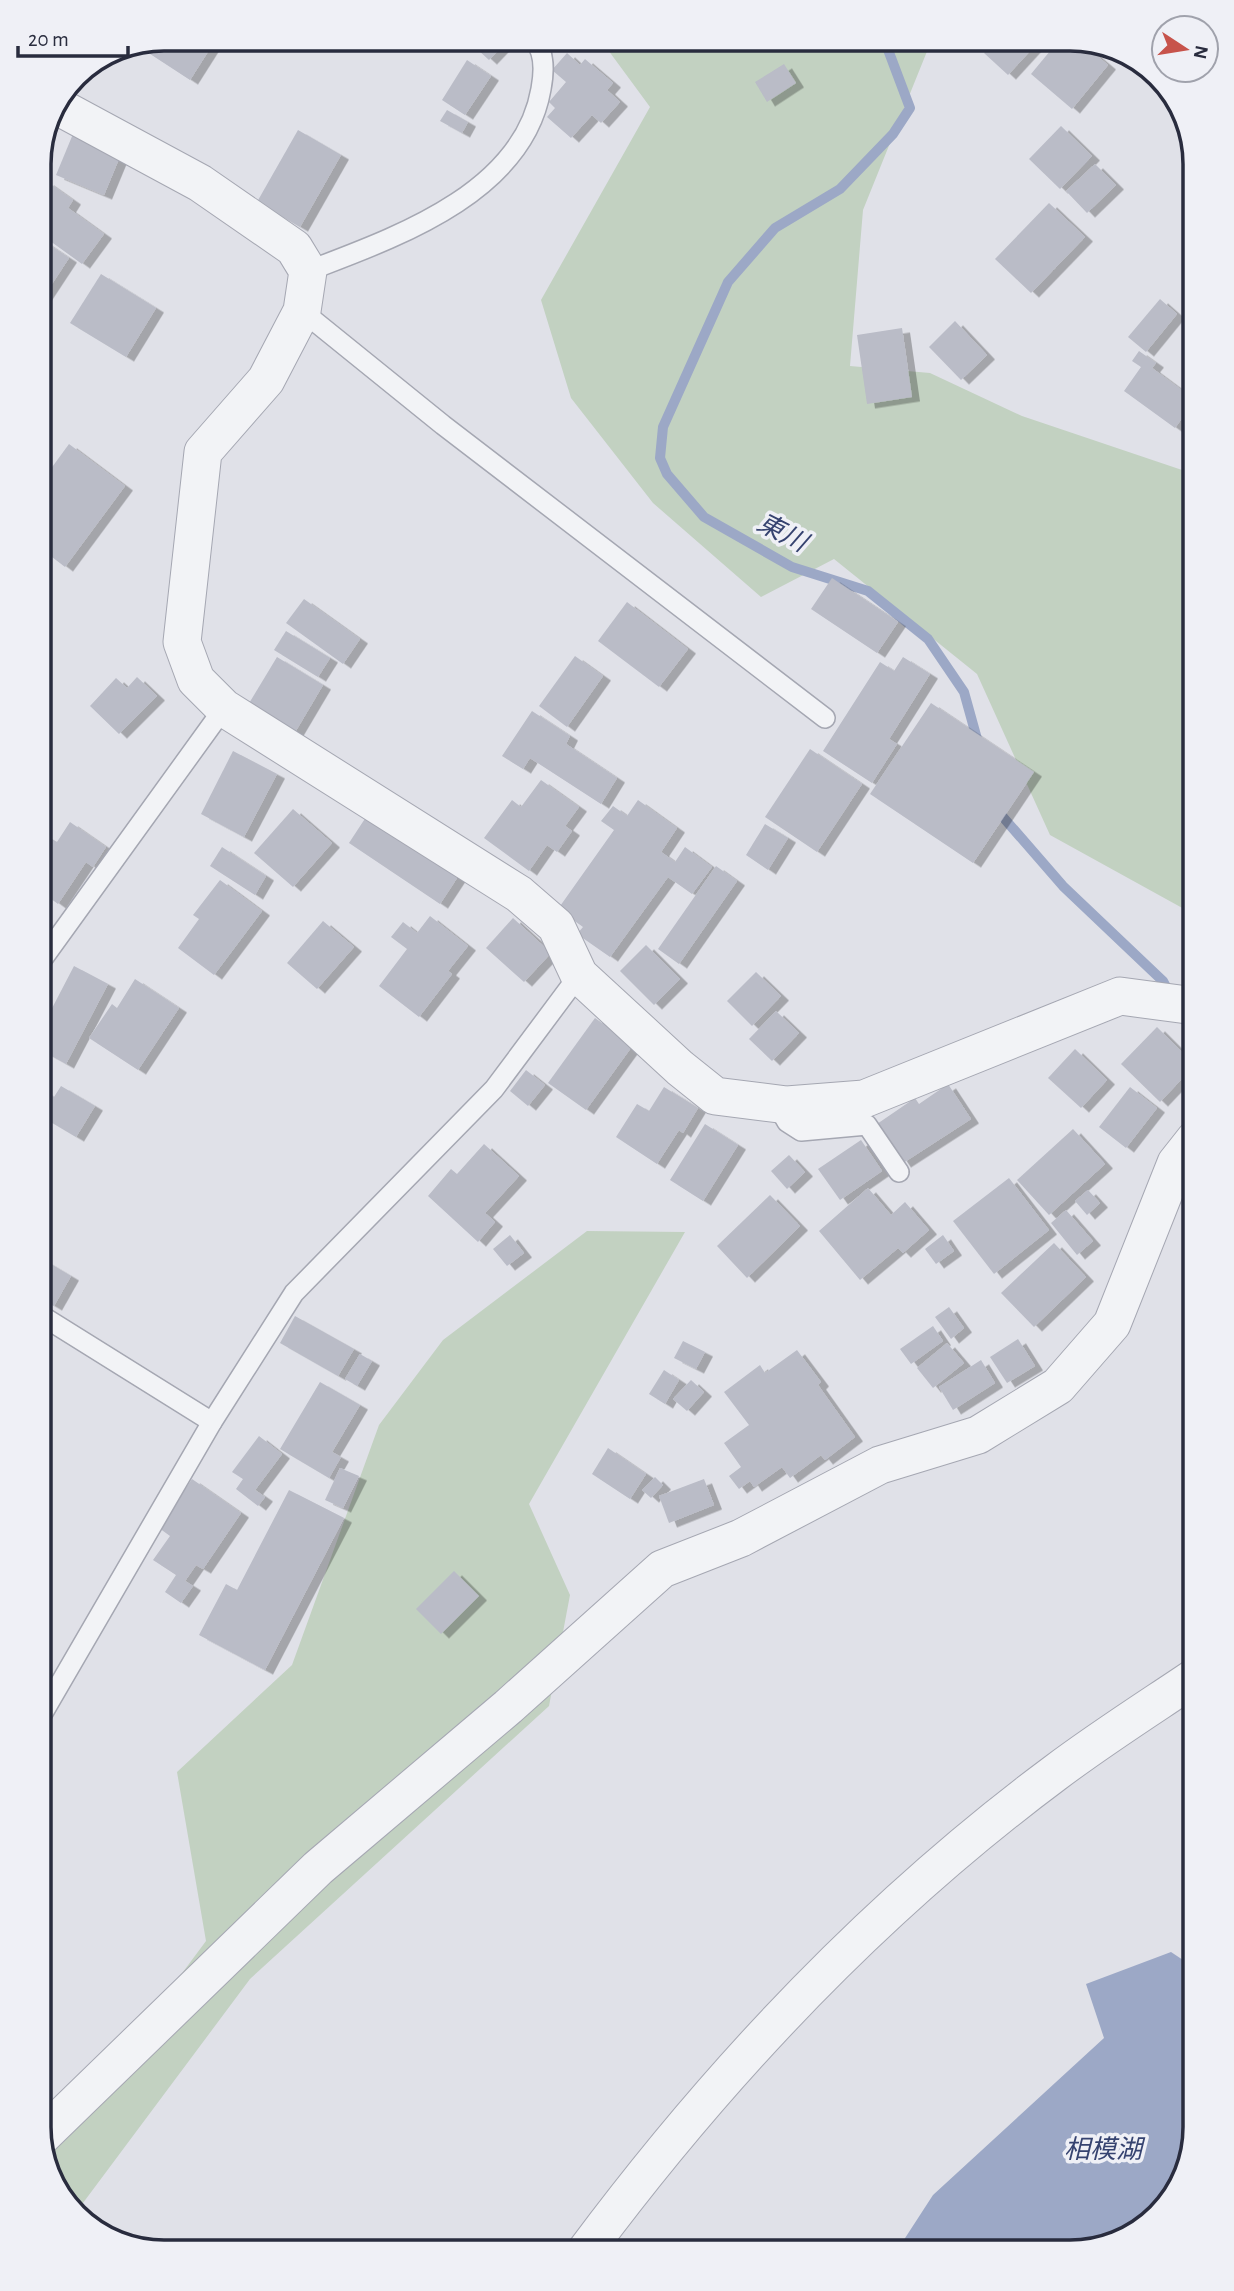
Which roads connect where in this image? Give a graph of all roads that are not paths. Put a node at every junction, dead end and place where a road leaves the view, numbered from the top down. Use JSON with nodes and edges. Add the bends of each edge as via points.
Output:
{"nodes":[{"id":1,"x":538,"y":51,"type":"edge"},
{"id":2,"x":65,"y":110,"type":"edge"},
{"id":3,"x":308,"y":271,"type":"junction"},
{"id":4,"x":302,"y":311,"type":"junction"},
{"id":5,"x":224,"y":708,"type":"junction"},
{"id":6,"x":825,"y":718,"type":"dead end"},
{"id":7,"x":51,"y":947,"type":"edge"},
{"id":8,"x":579,"y":975,"type":"junction"},
{"id":9,"x":1183,"y":1004,"type":"edge"},
{"id":10,"x":776,"y":1103,"type":"junction"},
{"id":11,"x":1183,"y":1154,"type":"edge"},
{"id":12,"x":899,"y":1172,"type":"dead end"},
{"id":13,"x":51,"y":1321,"type":"edge"},
{"id":14,"x":212,"y":1422,"type":"junction"},
{"id":15,"x":1183,"y":1685,"type":"edge"},
{"id":16,"x":51,"y":1699,"type":"edge"},
{"id":17,"x":51,"y":2126,"type":"edge"},
{"id":18,"x":594,"y":2240,"type":"edge"}],
"edges":[{"from":1,"to":3,"type":"lane","via":[[545,69],[538,105],[519,146],[458,205],[389,240]]},
{"from":2,"to":3,"type":"street","via":[[200,183],[294,248]]},
{"from":3,"to":4,"type":"street"},
{"from":4,"to":5,"type":"street","via":[[266,380],[203,452],[182,642],[196,680]]},
{"from":4,"to":6,"type":"lane"},
{"from":5,"to":7,"type":"lane"},
{"from":5,"to":8,"type":"street","via":[[519,894],[556,926]]},
{"from":8,"to":10,"type":"street","via":[[715,1096]]},
{"from":8,"to":14,"type":"lane","via":[[494,1089],[294,1293]]},
{"from":9,"to":10,"type":"street","via":[[1120,996],[864,1099]]},
{"from":10,"to":12,"type":"lane","via":[[788,1122],[801,1131],[867,1125]]},
{"from":11,"to":17,"type":"street","via":[[1112,1324],[1058,1386],[978,1434],[880,1465],[741,1538],[662,1569],[318,1868]]},
{"from":13,"to":14,"type":"lane"},
{"from":14,"to":16,"type":"lane"},
{"from":15,"to":18,"type":"street","via":[[1055,1772],[910,1891],[759,2042],[682,2129]]}]}
